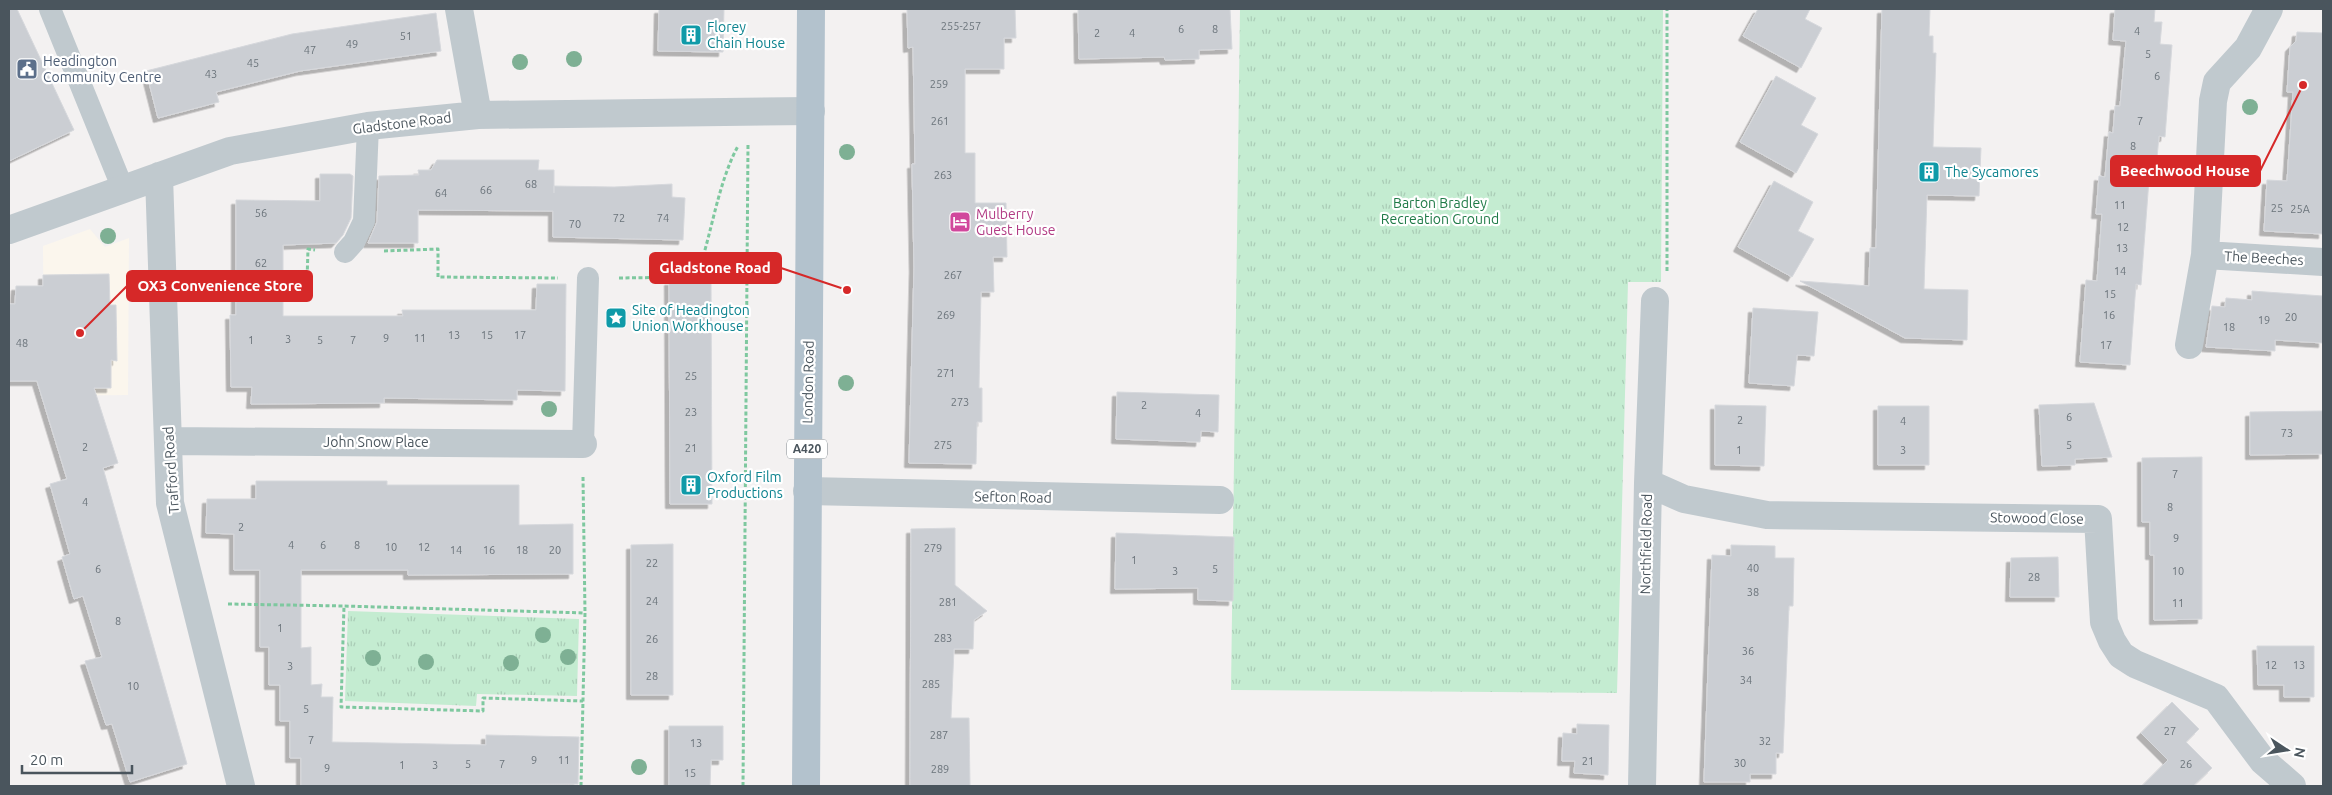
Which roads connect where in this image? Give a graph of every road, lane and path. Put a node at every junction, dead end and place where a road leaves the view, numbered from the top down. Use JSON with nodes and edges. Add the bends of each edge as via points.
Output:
{"nodes":[{"id":1,"x":50,"y":9,"type":"edge"},
{"id":2,"x":459,"y":9,"type":"edge"},
{"id":3,"x":811,"y":9,"type":"edge"},
{"id":4,"x":1667,"y":9,"type":"edge"},
{"id":5,"x":2269,"y":9,"type":"edge"},
{"id":6,"x":811,"y":111,"type":"junction"},
{"id":7,"x":478,"y":115,"type":"junction"},
{"id":8,"x":368,"y":126,"type":"junction"},
{"id":9,"x":748,"y":141,"type":"junction"},
{"id":10,"x":756,"y":141,"type":"dead end"},
{"id":11,"x":159,"y":176,"type":"junction"},
{"id":12,"x":123,"y":189,"type":"junction"},
{"id":13,"x":9,"y":230,"type":"edge"},
{"id":14,"x":346,"y":252,"type":"junction"},
{"id":15,"x":2205,"y":255,"type":"junction"},
{"id":16,"x":2323,"y":262,"type":"edge"},
{"id":17,"x":162,"y":277,"type":"junction"},
{"id":18,"x":588,"y":278,"type":"junction"},
{"id":19,"x":1655,"y":301,"type":"joint"},
{"id":20,"x":2189,"y":345,"type":"dead end"},
{"id":21,"x":168,"y":441,"type":"junction"},
{"id":22,"x":583,"y":444,"type":"junction"},
{"id":23,"x":1648,"y":483,"type":"junction"},
{"id":24,"x":807,"y":491,"type":"junction"},
{"id":25,"x":1220,"y":500,"type":"dead end"},
{"id":26,"x":195,"y":603,"type":"junction"},
{"id":27,"x":344,"y":606,"type":"junction"},
{"id":28,"x":585,"y":613,"type":"junction"},
{"id":29,"x":583,"y":701,"type":"junction"},
{"id":30,"x":234,"y":784,"type":"edge"},
{"id":31,"x":581,"y":786,"type":"edge"},
{"id":32,"x":743,"y":786,"type":"edge"},
{"id":33,"x":806,"y":786,"type":"edge"},
{"id":34,"x":1642,"y":786,"type":"edge"},
{"id":35,"x":2292,"y":786,"type":"edge"}],
"edges":[{"from":1,"to":12,"type":"lane"},
{"from":2,"to":7,"type":"street"},
{"from":3,"to":6,"type":"main road","name":"London Road","number":"A420"},
{"from":4,"to":19,"type":"path","via":[[1667,281]]},
{"from":5,"to":15,"type":"street","name":"The Beeches","via":[[2248,48],[2217,82],[2213,101]]},
{"from":6,"to":7,"type":"street","name":"Gladstone Road"},
{"from":6,"to":24,"type":"main road","name":"London Road","number":"A420"},
{"from":7,"to":8,"type":"street","name":"Gladstone Road"},
{"from":8,"to":11,"type":"street","name":"Gladstone Road","via":[[230,151]]},
{"from":8,"to":14,"type":"lane","via":[[364,222]]},
{"from":9,"to":10,"type":"path"},
{"from":9,"to":18,"type":"path","via":[[740,142],[729,163],[698,273],[690,277]]},
{"from":9,"to":32,"type":"path"},
{"from":11,"to":12,"type":"street","name":"Gladstone Road"},
{"from":11,"to":17,"type":"street","name":"Trafford Road"},
{"from":12,"to":13,"type":"street","name":"Gladstone Road"},
{"from":14,"to":17,"type":"path","via":[[308,249],[307,281]]},
{"from":14,"to":18,"type":"path","via":[[438,249],[438,277]]},
{"from":15,"to":16,"type":"street","name":"The Beeches"},
{"from":15,"to":20,"type":"street","name":"The Beeches"},
{"from":17,"to":21,"type":"street","name":"Trafford Road"},
{"from":18,"to":22,"type":"lane"},
{"from":19,"to":23,"type":"street","name":"Northfield Road"},
{"from":21,"to":22,"type":"street","name":"John Snow Place"},
{"from":21,"to":26,"type":"street","name":"Trafford Road","via":[[170,503]]},
{"from":22,"to":28,"type":"path"},
{"from":23,"to":34,"type":"street","name":"Northfield Road"},
{"from":23,"to":35,"type":"street","name":"Stowood Close","via":[[1684,499],[1767,515],[2098,519],[2104,622],[2121,655],[2216,698],[2263,761]]},
{"from":24,"to":25,"type":"street","name":"Sefton Road"},
{"from":24,"to":33,"type":"main road","name":"London Road","number":"A420"},
{"from":26,"to":27,"type":"path"},
{"from":26,"to":30,"type":"street","name":"Trafford Road"},
{"from":27,"to":28,"type":"path"},
{"from":27,"to":29,"type":"path","via":[[341,707],[483,711],[483,698]]},
{"from":28,"to":29,"type":"path"},
{"from":29,"to":31,"type":"path"}]}
